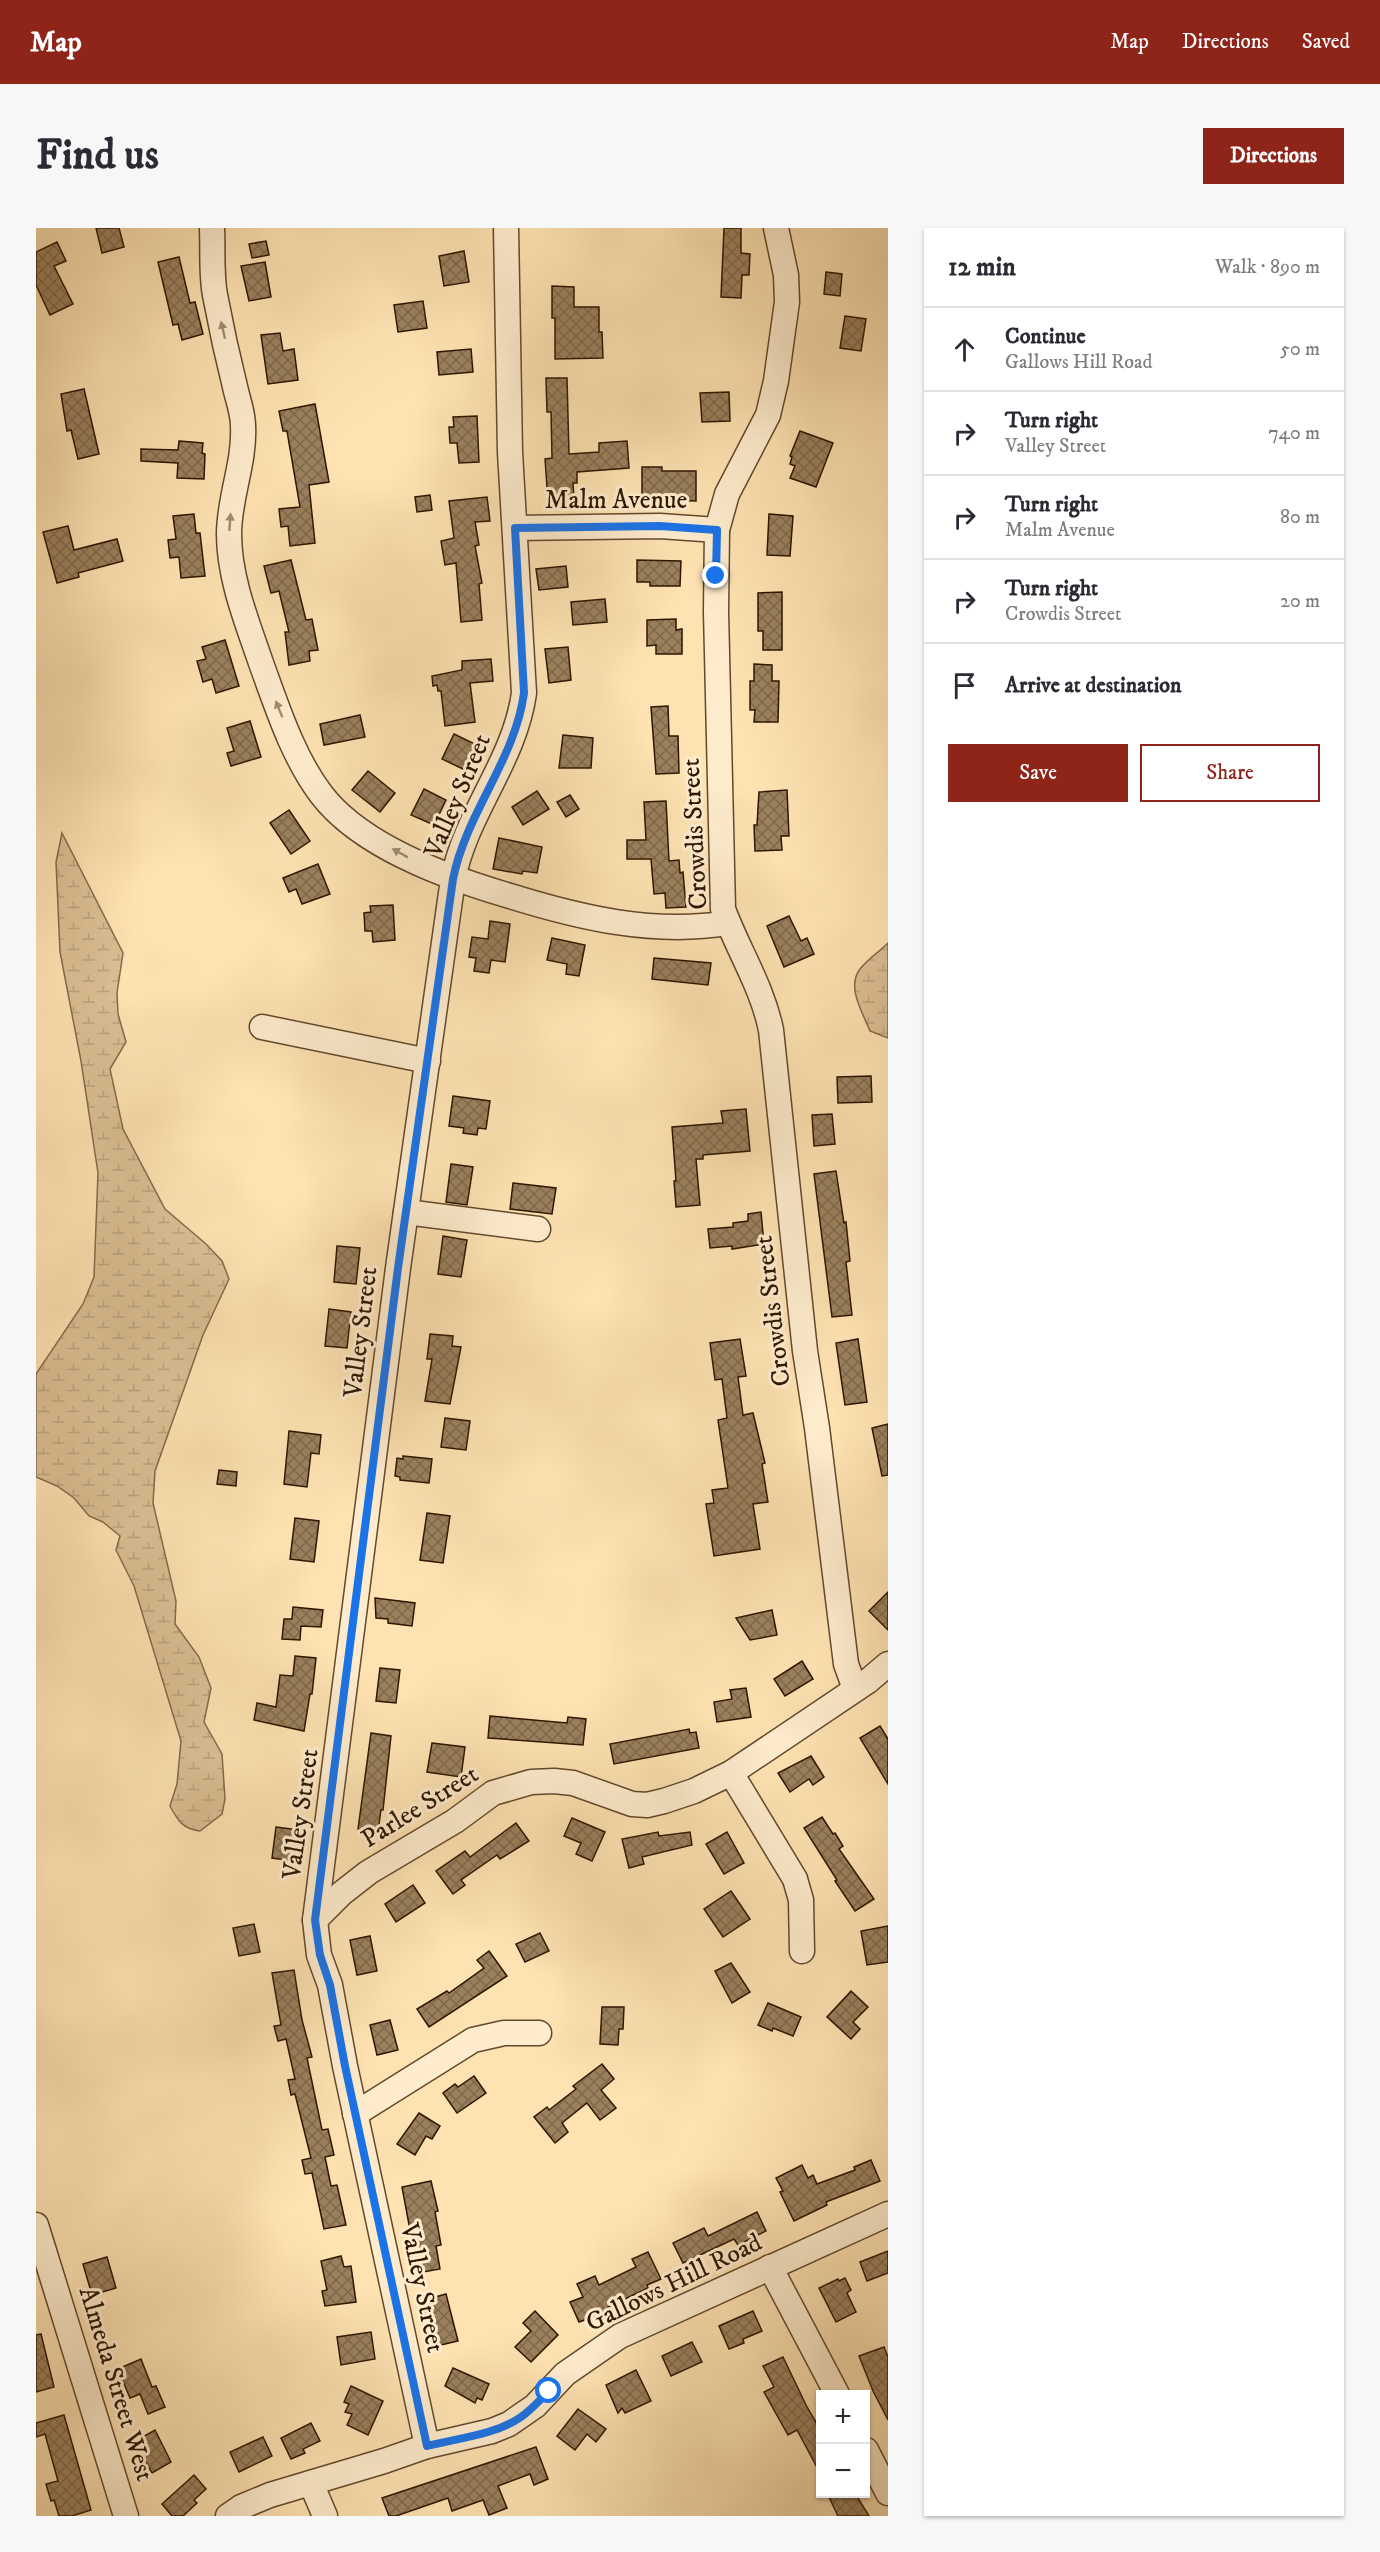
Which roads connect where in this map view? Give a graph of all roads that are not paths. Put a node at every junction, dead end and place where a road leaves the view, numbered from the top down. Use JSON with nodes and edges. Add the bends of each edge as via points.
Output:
{"nodes":[{"id":1,"x":212,"y":228,"type":"edge"},
{"id":2,"x":506,"y":228,"type":"edge"},
{"id":3,"x":776,"y":228,"type":"edge"},
{"id":4,"x":515,"y":528,"type":"junction"},
{"id":5,"x":717,"y":530,"type":"junction"},
{"id":6,"x":453,"y":879,"type":"junction"},
{"id":7,"x":728,"y":923,"type":"junction"},
{"id":8,"x":262,"y":1027,"type":"dead end"},
{"id":9,"x":428,"y":1061,"type":"junction"},
{"id":10,"x":406,"y":1212,"type":"junction"},
{"id":11,"x":538,"y":1229,"type":"dead end"},
{"id":12,"x":886,"y":1672,"type":"edge"},
{"id":13,"x":855,"y":1689,"type":"junction"},
{"id":14,"x":731,"y":1773,"type":"junction"},
{"id":15,"x":315,"y":1920,"type":"junction"},
{"id":16,"x":802,"y":1951,"type":"dead end"},
{"id":17,"x":539,"y":2033,"type":"dead end"},
{"id":18,"x":355,"y":2114,"type":"junction"},
{"id":19,"x":888,"y":2214,"type":"edge"},
{"id":20,"x":36,"y":2225,"type":"edge"},
{"id":21,"x":770,"y":2267,"type":"junction"},
{"id":22,"x":835,"y":2390,"type":"edge"},
{"id":23,"x":427,"y":2446,"type":"junction"},
{"id":24,"x":870,"y":2458,"type":"edge"},
{"id":25,"x":311,"y":2483,"type":"junction"},
{"id":26,"x":888,"y":2493,"type":"edge"},
{"id":27,"x":126,"y":2516,"type":"edge"},
{"id":28,"x":228,"y":2516,"type":"edge"},
{"id":29,"x":325,"y":2516,"type":"edge"}],
"edges":[{"from":6,"to":1,"type":"street","one_way":true,"via":[[383,843],[339,814],[304,767],[264,671],[233,577],[230,555],[230,510],[241,459],[243,424],[214,291]]},
{"from":2,"to":4,"type":"street","name":"Valley Street"},
{"from":3,"to":5,"type":"street","name":"Crowdis Street","via":[[787,302],[776,381],[768,415],[727,494]]},
{"from":4,"to":5,"type":"street","name":"Malm Avenue","via":[[660,526]]},
{"from":4,"to":6,"type":"street","name":"Valley Street","via":[[522,710],[512,743],[467,833]]},
{"from":5,"to":7,"type":"street","name":"Crowdis Street","via":[[722,883]]},
{"from":6,"to":7,"type":"street","via":[[628,925],[683,928]]},
{"from":6,"to":9,"type":"street","name":"Valley Street"},
{"from":7,"to":13,"type":"street","name":"Crowdis Street","via":[[759,986],[771,1030],[805,1351],[846,1664]]},
{"from":8,"to":9,"type":"street"},
{"from":9,"to":10,"type":"street","name":"Valley Street"},
{"from":10,"to":11,"type":"street"},
{"from":10,"to":15,"type":"street","name":"Valley Street"},
{"from":12,"to":13,"type":"street","name":"Parlee Street"},
{"from":13,"to":14,"type":"street","name":"Parlee Street"},
{"from":14,"to":15,"type":"street","name":"Parlee Street","via":[[694,1791],[646,1805],[622,1801],[573,1783],[531,1782],[493,1793],[455,1821],[369,1872]]},
{"from":14,"to":16,"type":"street","via":[[795,1879],[801,1900]]},
{"from":15,"to":18,"type":"street","name":"Valley Street","via":[[317,1946],[330,1985]]},
{"from":17,"to":18,"type":"street","via":[[504,2032],[459,2046]]},
{"from":18,"to":23,"type":"street","name":"Valley Street"},
{"from":19,"to":21,"type":"street","name":"Gallows Hill Road"},
{"from":20,"to":27,"type":"street","name":"Almeda Street West"},
{"from":21,"to":22,"type":"street"},
{"from":21,"to":23,"type":"street","name":"Gallows Hill Road","via":[[620,2337],[565,2374],[535,2406],[509,2424]]},
{"from":23,"to":25,"type":"street","name":"Gallows Hill Road"},
{"from":24,"to":26,"type":"street"},
{"from":25,"to":28,"type":"street","name":"Gallows Hill Road","via":[[270,2495]]},
{"from":25,"to":29,"type":"street"}]}
